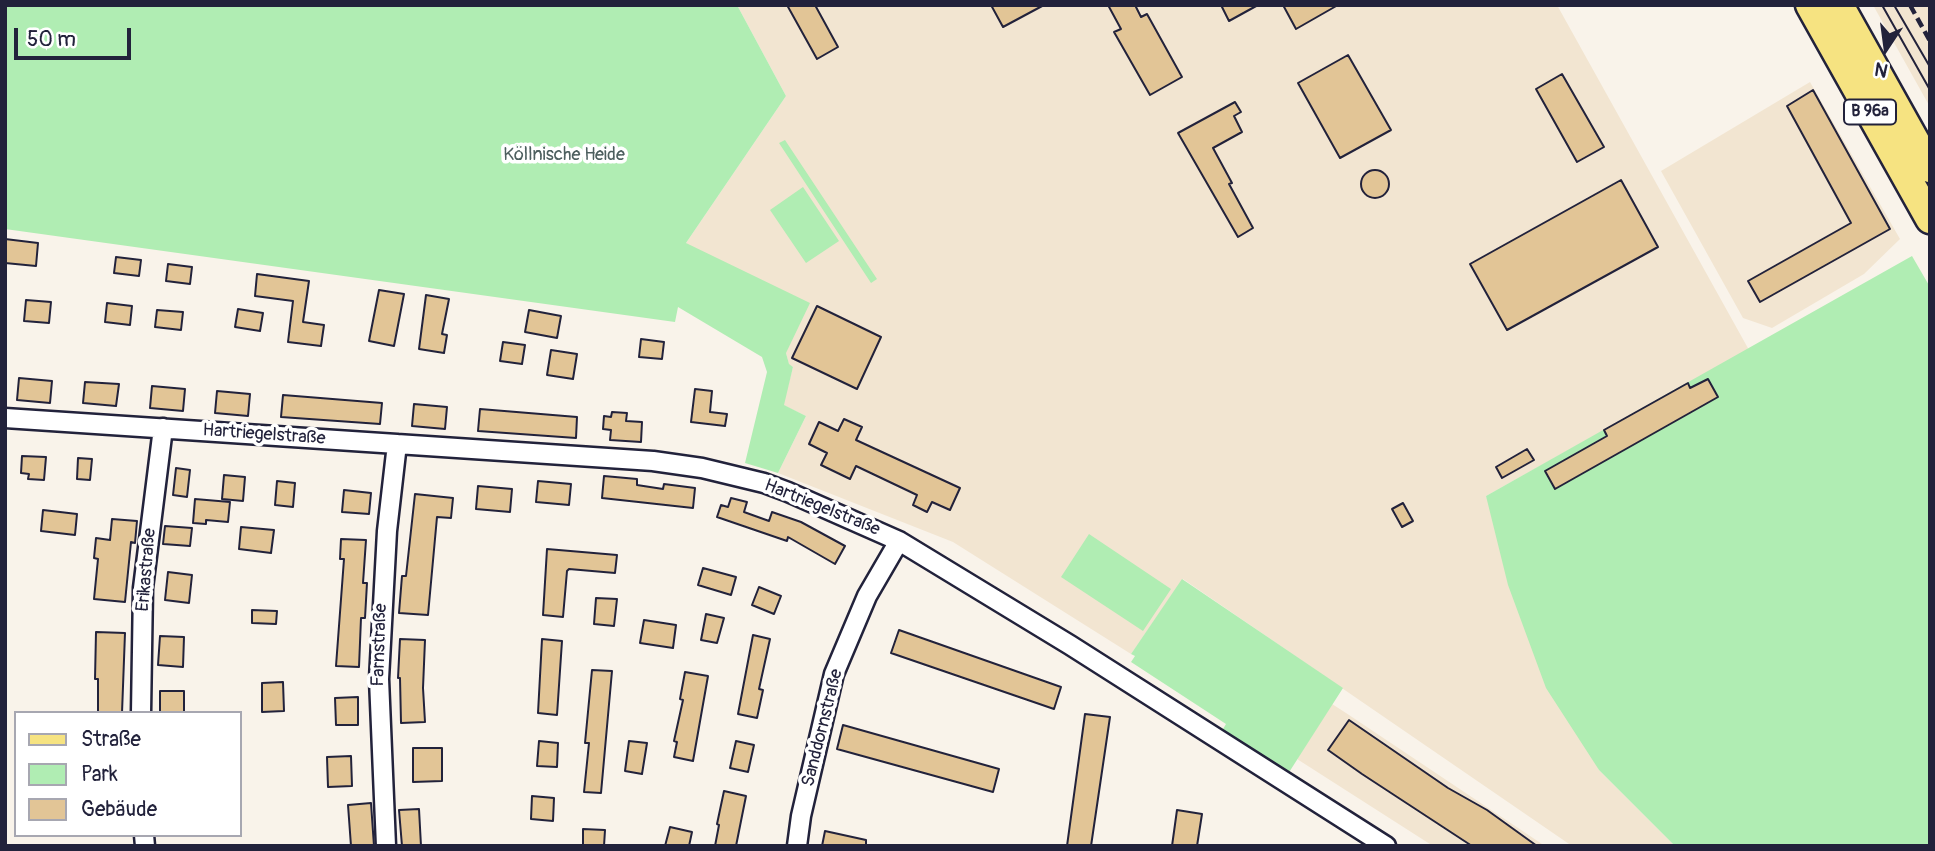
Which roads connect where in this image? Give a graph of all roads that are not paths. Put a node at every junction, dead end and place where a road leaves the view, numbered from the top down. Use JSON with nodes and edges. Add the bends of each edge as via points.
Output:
{"nodes":[{"id":1,"x":1811,"y":5,"type":"edge"},
{"id":2,"x":1839,"y":5,"type":"edge"},
{"id":3,"x":1930,"y":168,"type":"edge"},
{"id":4,"x":1930,"y":219,"type":"edge"},
{"id":5,"x":5,"y":418,"type":"edge"},
{"id":6,"x":163,"y":428,"type":"junction"},
{"id":7,"x":397,"y":444,"type":"junction"},
{"id":8,"x":899,"y":541,"type":"junction"},
{"id":9,"x":141,"y":711,"type":"edge"},
{"id":10,"x":386,"y":846,"type":"edge"},
{"id":11,"x":797,"y":846,"type":"edge"},
{"id":12,"x":1386,"y":846,"type":"edge"}],
"edges":[{"from":1,"to":4,"type":"main road","number":"B 96a"},
{"from":2,"to":3,"type":"main road","number":"B 96a"},
{"from":5,"to":6,"type":"street","name":"Hartriegelstraße"},
{"from":6,"to":7,"type":"street","name":"Hartriegelstraße"},
{"from":6,"to":9,"type":"street","name":"Erikastraße","via":[[143,588]]},
{"from":7,"to":8,"type":"street","name":"Hartriegelstraße","via":[[702,468],[789,492]]},
{"from":7,"to":10,"type":"street","name":"Farnstraße","via":[[379,679]]},
{"from":8,"to":11,"type":"street","name":"Sanddornstraße","via":[[867,596],[834,674]]},
{"from":8,"to":12,"type":"street","name":"Hartriegelstraße"}]}
